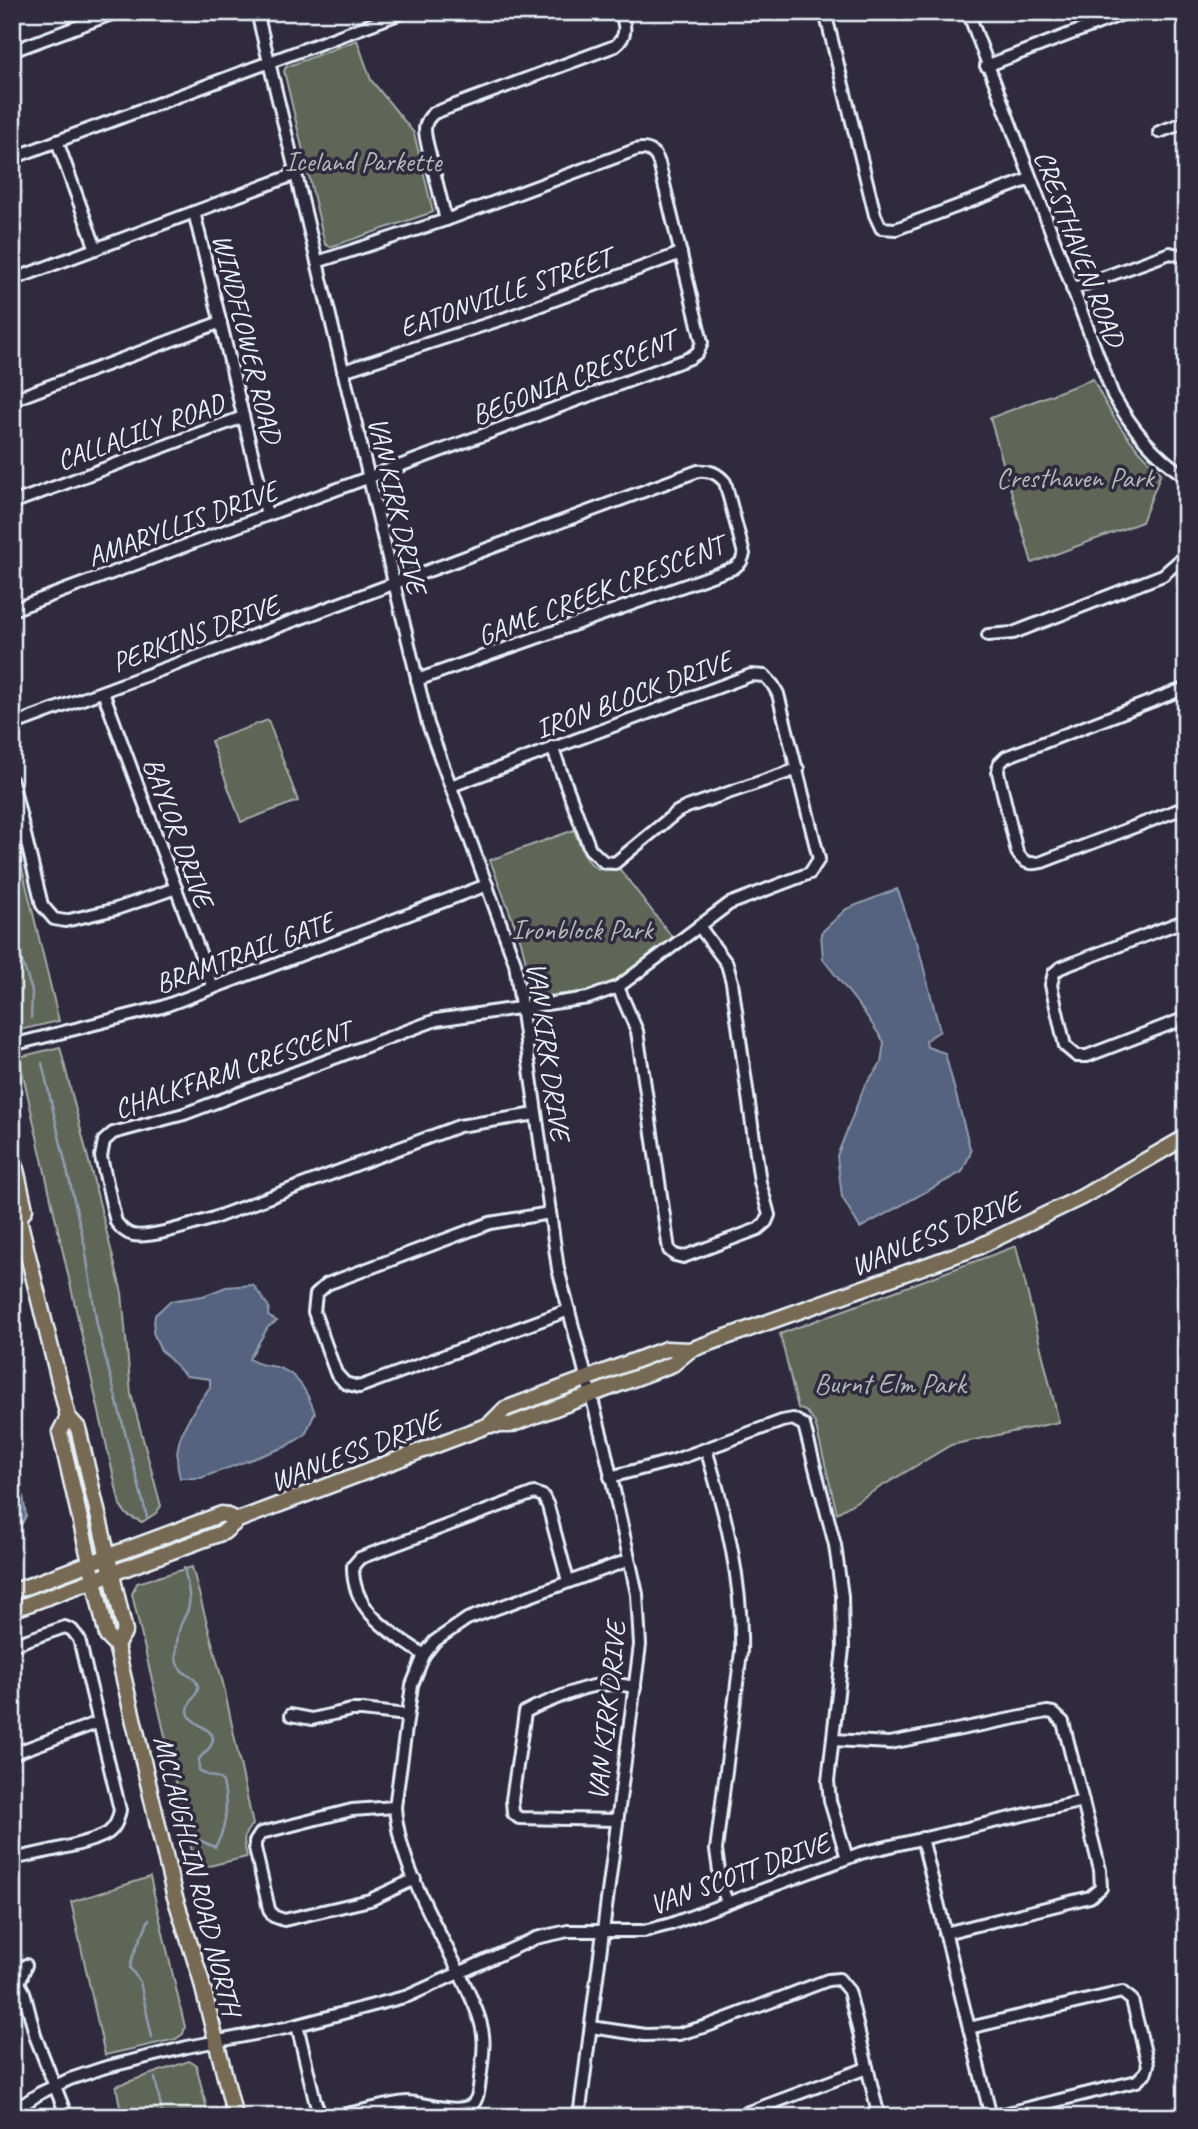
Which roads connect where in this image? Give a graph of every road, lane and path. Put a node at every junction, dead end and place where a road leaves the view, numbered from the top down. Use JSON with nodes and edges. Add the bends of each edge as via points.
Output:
{"nodes":[{"id":1,"x":117,"y":12,"type":"edge"},
{"id":2,"x":257,"y":12,"type":"edge"},
{"id":3,"x":404,"y":12,"type":"edge"},
{"id":4,"x":621,"y":12,"type":"edge"},
{"id":5,"x":825,"y":12,"type":"edge"},
{"id":6,"x":968,"y":12,"type":"edge"},
{"id":7,"x":1128,"y":12,"type":"edge"},
{"id":8,"x":1101,"y":17,"type":"edge"},
{"id":9,"x":12,"y":51,"type":"edge"},
{"id":10,"x":269,"y":62,"type":"junction"},
{"id":11,"x":986,"y":66,"type":"junction"},
{"id":12,"x":1186,"y":122,"type":"edge"},
{"id":13,"x":1159,"y":132,"type":"dead end"},
{"id":14,"x":57,"y":141,"type":"junction"},
{"id":15,"x":12,"y":158,"type":"edge"},
{"id":16,"x":296,"y":174,"type":"junction"},
{"id":17,"x":1030,"y":179,"type":"junction"},
{"id":18,"x":194,"y":212,"type":"junction"},
{"id":19,"x":446,"y":220,"type":"junction"},
{"id":20,"x":96,"y":248,"type":"junction"},
{"id":21,"x":681,"y":253,"type":"junction"},
{"id":22,"x":1186,"y":257,"type":"edge"},
{"id":23,"x":317,"y":261,"type":"junction"},
{"id":24,"x":12,"y":280,"type":"edge"},
{"id":25,"x":1072,"y":289,"type":"junction"},
{"id":26,"x":221,"y":322,"type":"junction"},
{"id":27,"x":343,"y":371,"type":"junction"},
{"id":28,"x":12,"y":400,"type":"edge"},
{"id":29,"x":243,"y":417,"type":"junction"},
{"id":30,"x":1186,"y":477,"type":"edge"},
{"id":31,"x":367,"y":478,"type":"junction"},
{"id":32,"x":12,"y":503,"type":"edge"},
{"id":33,"x":267,"y":515,"type":"junction"},
{"id":34,"x":1186,"y":555,"type":"edge"},
{"id":35,"x":393,"y":584,"type":"junction"},
{"id":36,"x":12,"y":610,"type":"edge"},
{"id":37,"x":988,"y":635,"type":"dead end"},
{"id":38,"x":417,"y":680,"type":"junction"},
{"id":39,"x":1186,"y":688,"type":"edge"},
{"id":40,"x":103,"y":692,"type":"junction"},
{"id":41,"x":12,"y":725,"type":"edge"},
{"id":42,"x":552,"y":747,"type":"junction"},
{"id":43,"x":798,"y":769,"type":"junction"},
{"id":44,"x":12,"y":781,"type":"edge"},
{"id":45,"x":451,"y":786,"type":"junction"},
{"id":46,"x":1186,"y":807,"type":"edge"},
{"id":47,"x":487,"y":885,"type":"junction"},
{"id":48,"x":176,"y":888,"type":"junction"},
{"id":49,"x":1186,"y":920,"type":"edge"},
{"id":50,"x":699,"y":926,"type":"junction"},
{"id":51,"x":618,"y":987,"type":"junction"},
{"id":52,"x":213,"y":988,"type":"junction"},
{"id":53,"x":522,"y":1007,"type":"junction"},
{"id":54,"x":1186,"y":1018,"type":"edge"},
{"id":55,"x":12,"y":1045,"type":"edge"},
{"id":56,"x":536,"y":1114,"type":"junction"},
{"id":57,"x":1186,"y":1137,"type":"edge"},
{"id":58,"x":12,"y":1151,"type":"edge"},
{"id":59,"x":550,"y":1213,"type":"junction"},
{"id":60,"x":15,"y":1216,"type":"edge"},
{"id":61,"x":569,"y":1310,"type":"junction"},
{"id":62,"x":690,"y":1350,"type":"junction"},
{"id":63,"x":587,"y":1378,"type":"junction"},
{"id":64,"x":591,"y":1395,"type":"junction"},
{"id":65,"x":68,"y":1417,"type":"junction"},
{"id":66,"x":489,"y":1425,"type":"junction"},
{"id":67,"x":706,"y":1449,"type":"junction"},
{"id":68,"x":610,"y":1477,"type":"junction"},
{"id":69,"x":238,"y":1520,"type":"junction"},
{"id":70,"x":107,"y":1557,"type":"junction"},
{"id":71,"x":629,"y":1560,"type":"junction"},
{"id":72,"x":90,"y":1563,"type":"junction"},
{"id":73,"x":111,"y":1574,"type":"junction"},
{"id":74,"x":94,"y":1581,"type":"junction"},
{"id":75,"x":568,"y":1581,"type":"junction"},
{"id":76,"x":12,"y":1592,"type":"edge"},
{"id":77,"x":12,"y":1610,"type":"edge"},
{"id":78,"x":12,"y":1645,"type":"edge"},
{"id":79,"x":117,"y":1646,"type":"junction"},
{"id":80,"x":424,"y":1655,"type":"junction"},
{"id":81,"x":635,"y":1687,"type":"junction"},
{"id":82,"x":291,"y":1715,"type":"dead end"},
{"id":83,"x":407,"y":1715,"type":"junction"},
{"id":84,"x":99,"y":1722,"type":"junction"},
{"id":85,"x":832,"y":1740,"type":"junction"},
{"id":86,"x":12,"y":1754,"type":"edge"},
{"id":87,"x":1083,"y":1801,"type":"junction"},
{"id":88,"x":395,"y":1807,"type":"junction"},
{"id":89,"x":617,"y":1819,"type":"junction"},
{"id":90,"x":922,"y":1839,"type":"junction"},
{"id":91,"x":847,"y":1858,"type":"junction"},
{"id":92,"x":12,"y":1859,"type":"edge"},
{"id":93,"x":415,"y":1879,"type":"junction"},
{"id":94,"x":727,"y":1902,"type":"junction"},
{"id":95,"x":603,"y":1930,"type":"junction"},
{"id":96,"x":946,"y":1933,"type":"junction"},
{"id":97,"x":26,"y":1965,"type":"dead end"},
{"id":98,"x":460,"y":1973,"type":"junction"},
{"id":99,"x":16,"y":1983,"type":"edge"},
{"id":100,"x":297,"y":2025,"type":"junction"},
{"id":101,"x":591,"y":2028,"type":"junction"},
{"id":102,"x":969,"y":2028,"type":"junction"},
{"id":103,"x":216,"y":2042,"type":"junction"},
{"id":104,"x":867,"y":2067,"type":"junction"},
{"id":105,"x":56,"y":2085,"type":"junction"},
{"id":106,"x":12,"y":2112,"type":"edge"},
{"id":107,"x":67,"y":2117,"type":"edge"},
{"id":108,"x":234,"y":2117,"type":"edge"},
{"id":109,"x":579,"y":2117,"type":"edge"},
{"id":110,"x":735,"y":2117,"type":"edge"},
{"id":111,"x":879,"y":2117,"type":"edge"},
{"id":112,"x":991,"y":2117,"type":"edge"}],
"edges":[{"from":1,"to":9,"type":"street"},
{"from":2,"to":10,"type":"street","name":"VAN KIRK DRIVE"},
{"from":3,"to":10,"type":"street"},
{"from":4,"to":19,"type":"street","via":[[625,33],[615,46],[428,118],[424,130]]},
{"from":5,"to":17,"type":"street","via":[[881,228],[896,229]]},
{"from":6,"to":11,"type":"street","name":"CRESTHAVEN ROAD"},
{"from":7,"to":8,"type":"street"},
{"from":8,"to":11,"type":"street"},
{"from":10,"to":14,"type":"street"},
{"from":10,"to":16,"type":"street","name":"VAN KIRK DRIVE"},
{"from":11,"to":17,"type":"street","name":"CRESTHAVEN ROAD"},
{"from":12,"to":13,"type":"street"},
{"from":14,"to":15,"type":"street"},
{"from":14,"to":20,"type":"street"},
{"from":16,"to":18,"type":"street"},
{"from":16,"to":23,"type":"street","name":"VAN KIRK DRIVE"},
{"from":17,"to":25,"type":"street","name":"CRESTHAVEN ROAD"},
{"from":18,"to":20,"type":"street"},
{"from":18,"to":26,"type":"street","name":"WINDFLOWER ROAD"},
{"from":19,"to":21,"type":"street","name":"BEGONIA CRESCENT","via":[[647,149],[657,159]]},
{"from":19,"to":23,"type":"street","name":"BEGONIA CRESCENT"},
{"from":20,"to":24,"type":"street"},
{"from":21,"to":27,"type":"street","name":"EATONVILLE STREET","via":[[506,318]]},
{"from":21,"to":31,"type":"street","name":"BEGONIA CRESCENT","via":[[702,342],[694,355]]},
{"from":22,"to":25,"type":"street","via":[[1170,253]]},
{"from":23,"to":27,"type":"street","name":"VAN KIRK DRIVE"},
{"from":25,"to":30,"type":"street","name":"CRESTHAVEN ROAD","via":[[1124,415],[1142,439]]},
{"from":26,"to":28,"type":"street"},
{"from":26,"to":29,"type":"street","name":"WINDFLOWER ROAD"},
{"from":27,"to":31,"type":"street","name":"VAN KIRK DRIVE"},
{"from":29,"to":32,"type":"street","name":"CALLALILY ROAD"},
{"from":29,"to":33,"type":"street","name":"WINDFLOWER ROAD"},
{"from":31,"to":33,"type":"street","name":"AMARYLLIS DRIVE"},
{"from":31,"to":35,"type":"street","name":"VAN KIRK DRIVE"},
{"from":33,"to":36,"type":"street","name":"AMARYLLIS DRIVE"},
{"from":34,"to":37,"type":"street","via":[[1163,575],[1013,633]]},
{"from":35,"to":38,"type":"street","name":"VAN KIRK DRIVE"},
{"from":35,"to":38,"type":"street","name":"GAME CREEK CRESCENT","via":[[708,470],[725,482],[744,554],[734,568]]},
{"from":35,"to":40,"type":"street","name":"PERKINS DRIVE"},
{"from":38,"to":45,"type":"street","name":"VAN KIRK DRIVE"},
{"from":39,"to":46,"type":"street","via":[[1006,757],[998,772],[1017,852],[1027,863],[1042,862]]},
{"from":40,"to":41,"type":"street","name":"PERKINS DRIVE"},
{"from":40,"to":48,"type":"street","name":"BAYLOR DRIVE"},
{"from":42,"to":43,"type":"street","name":"IRON BLOCK DRIVE","via":[[751,675],[765,676],[778,694]]},
{"from":42,"to":43,"type":"street","via":[[590,849],[604,862],[615,863],[687,807]]},
{"from":42,"to":45,"type":"street","name":"IRON BLOCK DRIVE"},
{"from":43,"to":50,"type":"street","name":"IRON BLOCK DRIVE","via":[[818,863],[803,877],[742,897]]},
{"from":44,"to":48,"type":"street","via":[[42,905],[54,919],[65,921],[117,909]]},
{"from":45,"to":47,"type":"street","name":"VAN KIRK DRIVE"},
{"from":47,"to":52,"type":"street","name":"BRAMTRAIL GATE"},
{"from":47,"to":53,"type":"street","name":"VAN KIRK DRIVE","via":[[510,945]]},
{"from":48,"to":52,"type":"street","name":"BAYLOR DRIVE"},
{"from":49,"to":54,"type":"street","via":[[1060,968],[1051,985],[1065,1046],[1077,1056]]},
{"from":50,"to":51,"type":"street","name":"IRON BLOCK DRIVE"},
{"from":50,"to":51,"type":"street","via":[[727,964],[733,982],[760,1182],[769,1215],[758,1229],[687,1256],[678,1257],[669,1250],[637,1031]]},
{"from":51,"to":53,"type":"street","name":"IRON BLOCK DRIVE","via":[[588,998]]},
{"from":52,"to":55,"type":"street","name":"BRAMTRAIL GATE","via":[[142,1014]]},
{"from":53,"to":56,"type":"street","name":"VAN KIRK DRIVE"},
{"from":53,"to":56,"type":"street","name":"CHALKFARM CRESCENT","via":[[436,1020],[184,1114],[113,1133],[104,1141],[101,1157],[116,1222],[129,1234],[140,1236],[214,1217],[470,1123]]},
{"from":56,"to":59,"type":"street","name":"VAN KIRK DRIVE"},
{"from":57,"to":62,"type":"main road","name":"WANLESS DRIVE","via":[[1082,1197],[978,1247]]},
{"from":58,"to":60,"type":"main road","name":"MCLAUGHLIN ROAD NORTH","via":[[25,1209]]},
{"from":59,"to":61,"type":"street","name":"VAN KIRK DRIVE"},
{"from":59,"to":61,"type":"street","via":[[490,1223],[327,1284],[316,1294],[314,1312],[336,1373],[345,1383],[359,1387]]},
{"from":60,"to":65,"type":"main road","name":"MCLAUGHLIN ROAD NORTH"},
{"from":61,"to":63,"type":"street","name":"VAN KIRK DRIVE"},
{"from":62,"to":63,"type":"main road","name":"WANLESS DRIVE","via":[[666,1349]]},
{"from":62,"to":64,"type":"main road","name":"WANLESS DRIVE","via":[[673,1364]]},
{"from":63,"to":64,"type":"street","name":"VAN KIRK DRIVE"},
{"from":63,"to":66,"type":"main road","name":"WANLESS DRIVE","via":[[505,1409]]},
{"from":64,"to":66,"type":"main road","name":"WANLESS DRIVE","via":[[510,1426]]},
{"from":64,"to":68,"type":"street","name":"VAN KIRK DRIVE"},
{"from":65,"to":70,"type":"main road","name":"MCLAUGHLIN ROAD NORTH","via":[[78,1429]]},
{"from":65,"to":72,"type":"main road","name":"MCLAUGHLIN ROAD NORTH","via":[[60,1432]]},
{"from":66,"to":69,"type":"main road","name":"WANLESS DRIVE"},
{"from":67,"to":68,"type":"street"},
{"from":67,"to":85,"type":"street","via":[[788,1420],[804,1425],[835,1545],[842,1596],[843,1649]]},
{"from":67,"to":94,"type":"street","via":[[734,1562],[742,1621],[716,1850]]},
{"from":68,"to":71,"type":"street","name":"VAN KIRK DRIVE"},
{"from":69,"to":70,"type":"main road","name":"WANLESS DRIVE","via":[[222,1514]]},
{"from":69,"to":73,"type":"main road","name":"WANLESS DRIVE","via":[[224,1532]]},
{"from":70,"to":72,"type":"main road","name":"WANLESS DRIVE"},
{"from":70,"to":73,"type":"main road","name":"MCLAUGHLIN ROAD NORTH"},
{"from":71,"to":75,"type":"street"},
{"from":71,"to":81,"type":"street","name":"VAN KIRK DRIVE","via":[[641,1623]]},
{"from":72,"to":74,"type":"main road","name":"MCLAUGHLIN ROAD NORTH"},
{"from":72,"to":76,"type":"main road","name":"WANLESS DRIVE"},
{"from":73,"to":74,"type":"main road","name":"WANLESS DRIVE"},
{"from":73,"to":79,"type":"main road","name":"MCLAUGHLIN ROAD NORTH","via":[[125,1631]]},
{"from":74,"to":77,"type":"main road","name":"WANLESS DRIVE"},
{"from":74,"to":79,"type":"main road","name":"MCLAUGHLIN ROAD NORTH","via":[[107,1636]]},
{"from":75,"to":80,"type":"street","via":[[457,1624]]},
{"from":75,"to":80,"type":"street","via":[[548,1506],[543,1496],[534,1493],[360,1558],[353,1572],[365,1608]]},
{"from":78,"to":84,"type":"street","via":[[65,1627],[72,1630],[79,1639]]},
{"from":79,"to":103,"type":"main road","name":"MCLAUGHLIN ROAD NORTH","via":[[174,1894]]},
{"from":80,"to":83,"type":"street"},
{"from":81,"to":89,"type":"street","name":"VAN KIRK DRIVE"},
{"from":81,"to":89,"type":"street","via":[[600,1684],[525,1712],[511,1807],[516,1816],[525,1819]]},
{"from":82,"to":83,"type":"street","via":[[312,1719],[351,1710]]},
{"from":83,"to":88,"type":"street"},
{"from":84,"to":86,"type":"street"},
{"from":84,"to":92,"type":"street","via":[[120,1810],[118,1822],[95,1839]]},
{"from":85,"to":87,"type":"street","via":[[890,1743],[1053,1713],[1063,1721]]},
{"from":85,"to":91,"type":"street","via":[[829,1792]]},
{"from":87,"to":90,"type":"street","name":"VAN SCOTT DRIVE"},
{"from":87,"to":96,"type":"street","via":[[1102,1884],[1098,1892]]},
{"from":88,"to":93,"type":"street","via":[[399,1837]]},
{"from":88,"to":93,"type":"street","via":[[352,1810],[261,1833],[255,1848],[269,1909],[284,1920],[370,1900]]},
{"from":89,"to":95,"type":"street","name":"VAN KIRK DRIVE"},
{"from":90,"to":91,"type":"street","name":"VAN SCOTT DRIVE"},
{"from":90,"to":96,"type":"street"},
{"from":91,"to":94,"type":"street","name":"VAN SCOTT DRIVE"},
{"from":93,"to":98,"type":"street"},
{"from":94,"to":95,"type":"street","name":"VAN SCOTT DRIVE","via":[[644,1931]]},
{"from":95,"to":98,"type":"street","name":"VAN SCOTT DRIVE","via":[[536,1938]]},
{"from":95,"to":101,"type":"street","name":"VAN KIRK DRIVE"},
{"from":96,"to":102,"type":"street"},
{"from":97,"to":99,"type":"street"},
{"from":98,"to":100,"type":"street","name":"VAN SCOTT DRIVE","via":[[408,1996]]},
{"from":98,"to":100,"type":"street","via":[[480,2019],[484,2044],[478,2094],[466,2109],[407,2102],[324,2115],[315,2101]]},
{"from":99,"to":105,"type":"street","via":[[24,1992],[36,2038]]},
{"from":100,"to":103,"type":"street","name":"VAN SCOTT DRIVE"},
{"from":101,"to":104,"type":"street","via":[[679,2034],[835,1979],[849,1992]]},
{"from":101,"to":109,"type":"street","name":"VAN KIRK DRIVE"},
{"from":102,"to":112,"type":"street"},
{"from":102,"to":112,"type":"street","via":[[1122,1992],[1132,2000],[1148,2065],[1137,2081]]},
{"from":103,"to":105,"type":"street","name":"VAN SCOTT DRIVE","via":[[129,2061]]},
{"from":103,"to":108,"type":"main road","name":"MCLAUGHLIN ROAD NORTH"},
{"from":104,"to":110,"type":"street"},
{"from":104,"to":111,"type":"street"},
{"from":105,"to":106,"type":"street","name":"VAN SCOTT DRIVE"},
{"from":105,"to":107,"type":"street"}]}
